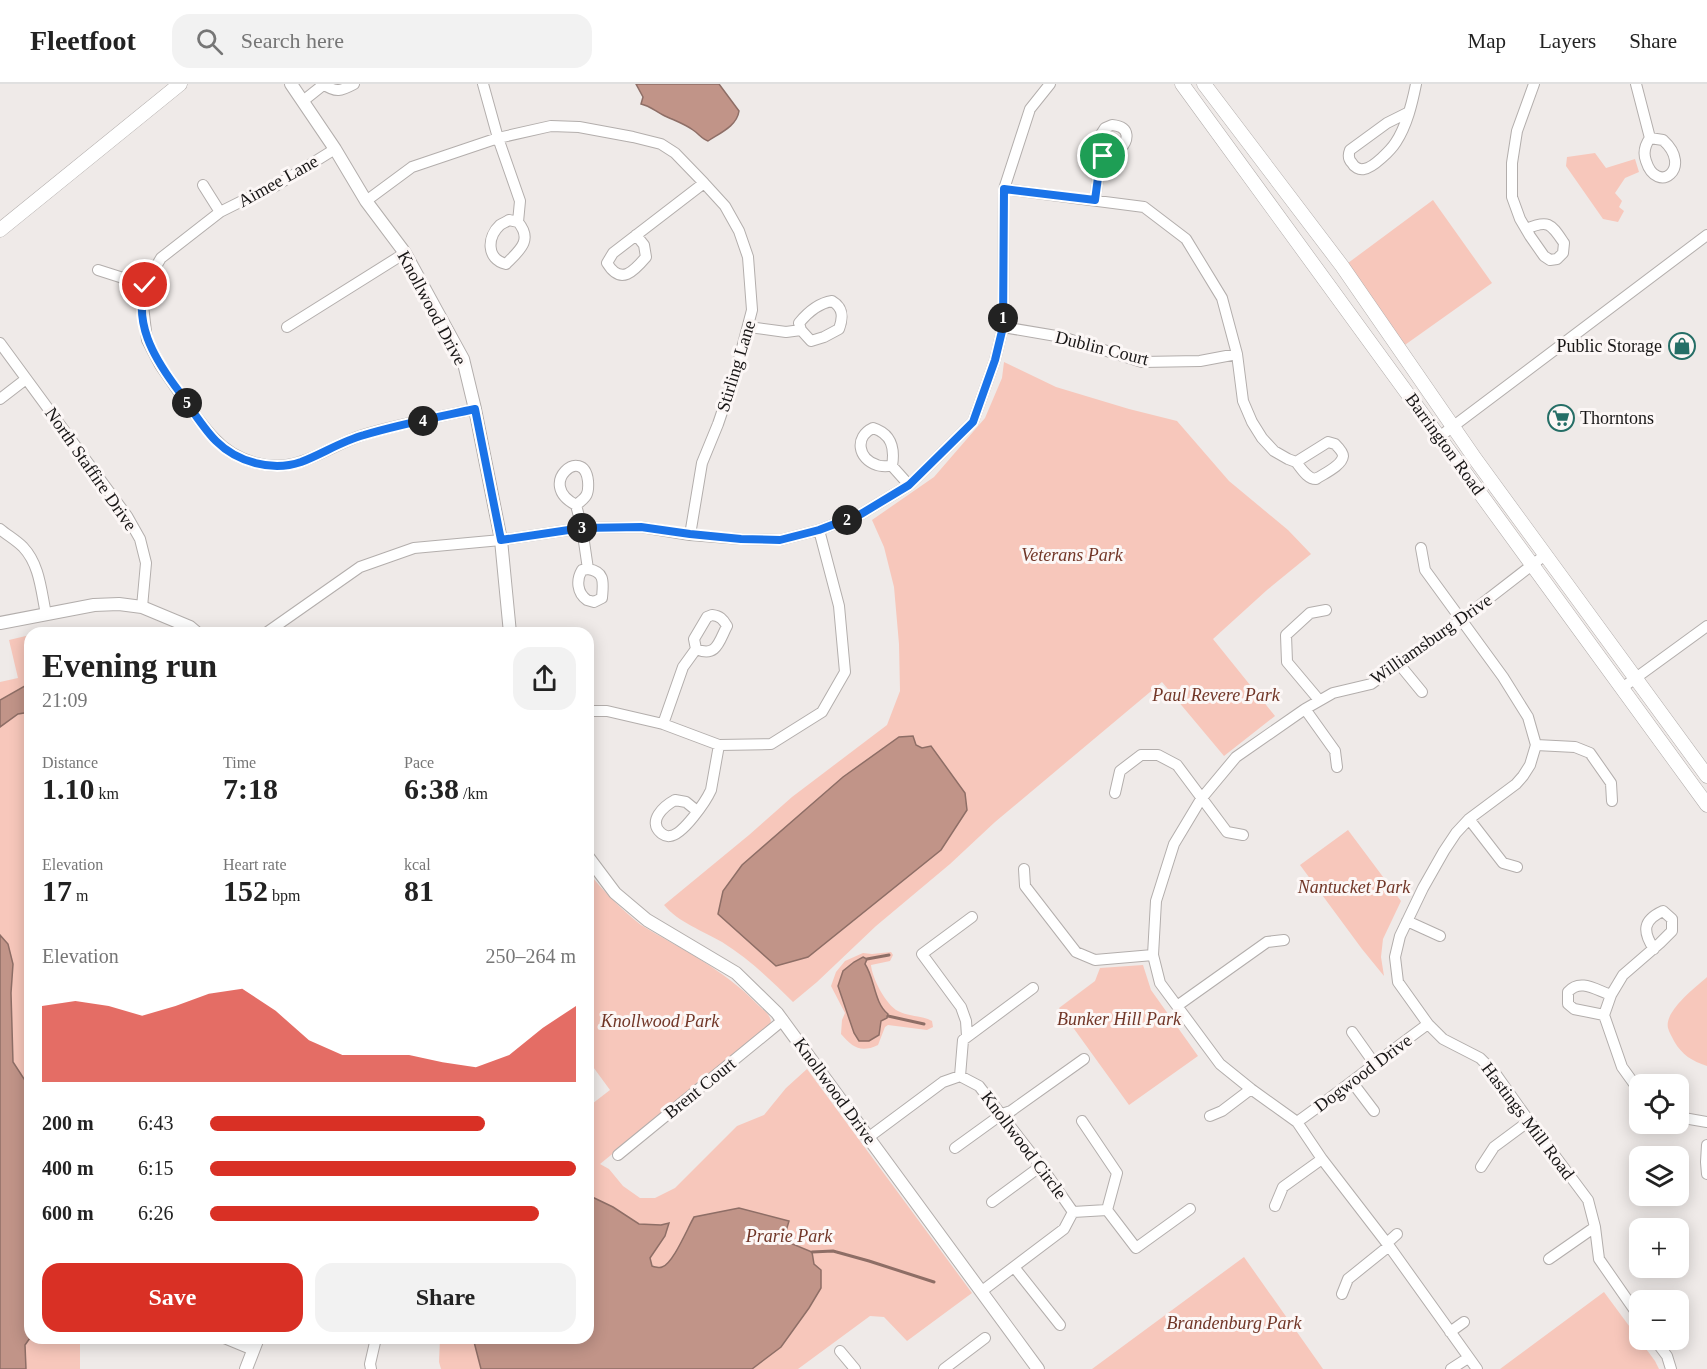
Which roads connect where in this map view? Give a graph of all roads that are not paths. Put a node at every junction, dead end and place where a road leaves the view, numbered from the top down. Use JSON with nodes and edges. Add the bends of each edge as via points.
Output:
{"nodes":[{"id":1,"x":180,"y":84,"type":"edge"},
{"id":2,"x":291,"y":84,"type":"edge"},
{"id":3,"x":323,"y":84,"type":"edge"},
{"id":4,"x":354,"y":84,"type":"edge"},
{"id":5,"x":483,"y":84,"type":"edge"},
{"id":6,"x":1050,"y":84,"type":"edge"},
{"id":7,"x":1182,"y":84,"type":"edge"},
{"id":8,"x":1204,"y":84,"type":"edge"},
{"id":9,"x":1416,"y":84,"type":"edge"},
{"id":10,"x":1534,"y":84,"type":"edge"},
{"id":11,"x":1636,"y":84,"type":"edge"},
{"id":12,"x":303,"y":101,"type":"junction"},
{"id":13,"x":1409,"y":112,"type":"junction"},
{"id":14,"x":498,"y":138,"type":"junction"},
{"id":15,"x":1650,"y":138,"type":"dead end"},
{"id":16,"x":334,"y":149,"type":"junction"},
{"id":17,"x":1101,"y":155,"type":"dead end"},
{"id":18,"x":704,"y":183,"type":"junction"},
{"id":19,"x":203,"y":185,"type":"dead end"},
{"id":20,"x":1004,"y":189,"type":"junction"},
{"id":21,"x":1095,"y":200,"type":"junction"},
{"id":22,"x":366,"y":201,"type":"junction"},
{"id":23,"x":220,"y":213,"type":"junction"},
{"id":24,"x":518,"y":222,"type":"dead end"},
{"id":25,"x":1526,"y":229,"type":"dead end"},
{"id":26,"x":0,"y":230,"type":"edge"},
{"id":27,"x":636,"y":235,"type":"dead end"},
{"id":28,"x":1707,"y":236,"type":"edge"},
{"id":29,"x":405,"y":253,"type":"junction"},
{"id":30,"x":98,"y":270,"type":"dead end"},
{"id":31,"x":145,"y":285,"type":"junction"},
{"id":32,"x":287,"y":327,"type":"dead end"},
{"id":33,"x":749,"y":327,"type":"junction"},
{"id":34,"x":1003,"y":327,"type":"junction"},
{"id":35,"x":801,"y":330,"type":"dead end"},
{"id":36,"x":0,"y":343,"type":"edge"},
{"id":37,"x":1237,"y":354,"type":"junction"},
{"id":38,"x":26,"y":379,"type":"junction"},
{"id":39,"x":0,"y":399,"type":"edge"},
{"id":40,"x":475,"y":409,"type":"junction"},
{"id":41,"x":1453,"y":427,"type":"junction"},
{"id":42,"x":1439,"y":437,"type":"junction"},
{"id":43,"x":1296,"y":462,"type":"dead end"},
{"id":44,"x":892,"y":466,"type":"dead end"},
{"id":45,"x":909,"y":485,"type":"junction"},
{"id":46,"x":576,"y":505,"type":"dead end"},
{"id":47,"x":582,"y":528,"type":"junction"},
{"id":48,"x":0,"y":529,"type":"edge"},
{"id":49,"x":819,"y":530,"type":"junction"},
{"id":50,"x":690,"y":534,"type":"junction"},
{"id":51,"x":501,"y":540,"type":"junction"},
{"id":52,"x":1421,"y":548,"type":"dead end"},
{"id":53,"x":1545,"y":555,"type":"junction"},
{"id":54,"x":1533,"y":566,"type":"junction"},
{"id":55,"x":588,"y":569,"type":"dead end"},
{"id":56,"x":142,"y":607,"type":"junction"},
{"id":57,"x":1326,"y":610,"type":"dead end"},
{"id":58,"x":46,"y":614,"type":"junction"},
{"id":59,"x":1461,"y":620,"type":"junction"},
{"id":60,"x":0,"y":623,"type":"edge"},
{"id":61,"x":1707,"y":626,"type":"edge"},
{"id":62,"x":190,"y":627,"type":"edge"},
{"id":63,"x":275,"y":627,"type":"edge"},
{"id":64,"x":509,"y":627,"type":"edge"},
{"id":65,"x":696,"y":649,"type":"dead end"},
{"id":66,"x":1399,"y":664,"type":"junction"},
{"id":67,"x":1635,"y":678,"type":"junction"},
{"id":68,"x":1622,"y":688,"type":"junction"},
{"id":69,"x":1422,"y":692,"type":"dead end"},
{"id":70,"x":1319,"y":700,"type":"junction"},
{"id":71,"x":1305,"y":709,"type":"junction"},
{"id":72,"x":594,"y":710,"type":"edge"},
{"id":73,"x":663,"y":724,"type":"junction"},
{"id":74,"x":719,"y":745,"type":"junction"},
{"id":75,"x":1536,"y":745,"type":"junction"},
{"id":76,"x":1337,"y":767,"type":"dead end"},
{"id":77,"x":1707,"y":776,"type":"edge"},
{"id":78,"x":1115,"y":794,"type":"dead end"},
{"id":79,"x":1202,"y":799,"type":"junction"},
{"id":80,"x":1612,"y":801,"type":"dead end"},
{"id":81,"x":1707,"y":805,"type":"edge"},
{"id":82,"x":697,"y":811,"type":"dead end"},
{"id":83,"x":1469,"y":819,"type":"junction"},
{"id":84,"x":1243,"y":835,"type":"dead end"},
{"id":85,"x":594,"y":865,"type":"edge"},
{"id":86,"x":1517,"y":867,"type":"dead end"},
{"id":87,"x":1024,"y":869,"type":"dead end"},
{"id":88,"x":972,"y":917,"type":"dead end"},
{"id":89,"x":1407,"y":921,"type":"junction"},
{"id":90,"x":1440,"y":936,"type":"dead end"},
{"id":91,"x":1284,"y":940,"type":"dead end"},
{"id":92,"x":1654,"y":949,"type":"dead end"},
{"id":93,"x":1153,"y":955,"type":"junction"},
{"id":94,"x":1034,"y":988,"type":"dead end"},
{"id":95,"x":1611,"y":995,"type":"junction"},
{"id":96,"x":1177,"y":1006,"type":"junction"},
{"id":97,"x":1604,"y":1015,"type":"junction"},
{"id":98,"x":783,"y":1020,"type":"junction"},
{"id":99,"x":1428,"y":1024,"type":"junction"},
{"id":100,"x":1352,"y":1032,"type":"dead end"},
{"id":101,"x":967,"y":1036,"type":"junction"},
{"id":102,"x":1083,"y":1059,"type":"dead end"},
{"id":103,"x":1374,"y":1063,"type":"junction"},
{"id":104,"x":960,"y":1076,"type":"junction"},
{"id":105,"x":1629,"y":1077,"type":"edge"},
{"id":106,"x":1248,"y":1082,"type":"junction"},
{"id":107,"x":1352,"y":1082,"type":"junction"},
{"id":108,"x":1374,"y":1112,"type":"dead end"},
{"id":109,"x":1002,"y":1114,"type":"junction"},
{"id":110,"x":1209,"y":1116,"type":"dead end"},
{"id":111,"x":1689,"y":1119,"type":"edge"},
{"id":112,"x":1082,"y":1121,"type":"dead end"},
{"id":113,"x":1529,"y":1121,"type":"junction"},
{"id":114,"x":1297,"y":1122,"type":"junction"},
{"id":115,"x":1707,"y":1122,"type":"edge"},
{"id":116,"x":869,"y":1137,"type":"junction"},
{"id":117,"x":1707,"y":1144,"type":"edge"},
{"id":118,"x":955,"y":1148,"type":"dead end"},
{"id":119,"x":618,"y":1155,"type":"dead end"},
{"id":120,"x":1322,"y":1159,"type":"junction"},
{"id":121,"x":1041,"y":1166,"type":"junction"},
{"id":122,"x":1481,"y":1167,"type":"dead end"},
{"id":123,"x":1707,"y":1174,"type":"edge"},
{"id":124,"x":992,"y":1202,"type":"dead end"},
{"id":125,"x":1275,"y":1206,"type":"dead end"},
{"id":126,"x":1190,"y":1209,"type":"dead end"},
{"id":127,"x":1107,"y":1210,"type":"junction"},
{"id":128,"x":1073,"y":1212,"type":"junction"},
{"id":129,"x":1595,"y":1227,"type":"junction"},
{"id":130,"x":1397,"y":1234,"type":"dead end"},
{"id":131,"x":1388,"y":1245,"type":"junction"},
{"id":132,"x":1549,"y":1259,"type":"dead end"},
{"id":133,"x":1014,"y":1267,"type":"junction"},
{"id":134,"x":982,"y":1292,"type":"junction"},
{"id":135,"x":1342,"y":1294,"type":"dead end"},
{"id":136,"x":1629,"y":1302,"type":"edge"},
{"id":137,"x":1464,"y":1322,"type":"dead end"},
{"id":138,"x":1059,"y":1325,"type":"dead end"},
{"id":139,"x":1450,"y":1332,"type":"junction"},
{"id":140,"x":985,"y":1338,"type":"dead end"},
{"id":141,"x":238,"y":1344,"type":"edge"},
{"id":142,"x":256,"y":1344,"type":"edge"},
{"id":143,"x":375,"y":1344,"type":"edge"},
{"id":144,"x":253,"y":1350,"type":"junction"},
{"id":145,"x":1662,"y":1350,"type":"edge"},
{"id":146,"x":840,"y":1351,"type":"dead end"},
{"id":147,"x":1468,"y":1358,"type":"junction"},
{"id":148,"x":246,"y":1369,"type":"edge"},
{"id":149,"x":371,"y":1369,"type":"edge"},
{"id":150,"x":855,"y":1369,"type":"edge"},
{"id":151,"x":944,"y":1369,"type":"edge"},
{"id":152,"x":1038,"y":1369,"type":"edge"},
{"id":153,"x":1451,"y":1369,"type":"edge"},
{"id":154,"x":1477,"y":1369,"type":"edge"},
{"id":155,"x":1671,"y":1369,"type":"edge"}],
"edges":[{"from":1,"to":26,"type":"main road"},
{"from":2,"to":12,"type":"street","name":"Knollwood Drive"},
{"from":3,"to":4,"type":"street","via":[[335,90]]},
{"from":3,"to":12,"type":"street"},
{"from":5,"to":14,"type":"street"},
{"from":6,"to":20,"type":"street","via":[[1030,109]]},
{"from":7,"to":42,"type":"main road","name":"Barrington Road"},
{"from":8,"to":41,"type":"main road","name":"Barrington Road","via":[[1354,283]]},
{"from":9,"to":13,"type":"street"},
{"from":10,"to":25,"type":"street","via":[[1517,131],[1512,163],[1512,197]]},
{"from":11,"to":15,"type":"street"},
{"from":12,"to":16,"type":"street","name":"Knollwood Drive"},
{"from":13,"to":13,"type":"street","via":[[1350,150],[1353,165],[1364,170],[1386,155],[1403,131]]},
{"from":14,"to":18,"type":"street","name":"Stirling Lane","via":[[551,126],[633,137],[661,144],[675,153]]},
{"from":14,"to":22,"type":"street","name":"Stirling Lane","via":[[412,167]]},
{"from":14,"to":24,"type":"street","via":[[520,201]]},
{"from":16,"to":22,"type":"street","name":"Knollwood Drive"},
{"from":16,"to":23,"type":"street","name":"Aimee Lane","via":[[274,188]]},
{"from":17,"to":21,"type":"street"},
{"from":18,"to":27,"type":"street"},
{"from":18,"to":33,"type":"street","name":"Stirling Lane","via":[[739,231],[747,257],[752,310]]},
{"from":19,"to":23,"type":"street"},
{"from":20,"to":21,"type":"street"},
{"from":20,"to":34,"type":"street"},
{"from":21,"to":37,"type":"street","via":[[1144,207],[1186,239],[1222,298]]},
{"from":22,"to":29,"type":"street","name":"Knollwood Drive"},
{"from":23,"to":31,"type":"street","name":"Aimee Lane","via":[[161,258]]},
{"from":28,"to":41,"type":"street"},
{"from":29,"to":32,"type":"street"},
{"from":29,"to":40,"type":"street","name":"Knollwood Drive","via":[[463,359]]},
{"from":30,"to":31,"type":"street"},
{"from":31,"to":40,"type":"street","via":[[144,327],[160,365],[215,440],[255,463],[298,463],[362,435]]},
{"from":33,"to":35,"type":"street"},
{"from":33,"to":50,"type":"street","name":"Stirling Lane","via":[[702,463]]},
{"from":34,"to":37,"type":"street","name":"Dublin Court","via":[[1062,337],[1142,362],[1200,361]]},
{"from":34,"to":45,"type":"street","via":[[973,422]]},
{"from":36,"to":38,"type":"street","name":"North Staffire Drive"},
{"from":37,"to":43,"type":"street","via":[[1243,401],[1252,422],[1274,451]]},
{"from":38,"to":39,"type":"street"},
{"from":38,"to":56,"type":"street","name":"North Staffire Drive","via":[[140,539],[146,563]]},
{"from":40,"to":51,"type":"street","name":"Knollwood Drive"},
{"from":41,"to":42,"type":"street"},
{"from":41,"to":53,"type":"main road","name":"Barrington Road"},
{"from":42,"to":54,"type":"main road","name":"Barrington Road"},
{"from":44,"to":45,"type":"street"},
{"from":45,"to":49,"type":"street","via":[[861,514]]},
{"from":46,"to":47,"type":"street"},
{"from":47,"to":50,"type":"street","via":[[641,527]]},
{"from":47,"to":51,"type":"street"},
{"from":47,"to":55,"type":"street"},
{"from":48,"to":58,"type":"street","via":[[30,556],[37,569]]},
{"from":49,"to":50,"type":"street","via":[[780,540]]},
{"from":49,"to":74,"type":"street","via":[[839,606],[845,672],[822,712],[771,744]]},
{"from":51,"to":63,"type":"street","via":[[414,548],[360,567]]},
{"from":51,"to":64,"type":"street","name":"Knollwood Drive"},
{"from":52,"to":59,"type":"street","via":[[1425,570]]},
{"from":53,"to":54,"type":"street","name":"Williamsburg Drive"},
{"from":53,"to":67,"type":"main road","name":"Barrington Road"},
{"from":54,"to":59,"type":"street","name":"Williamsburg Drive"},
{"from":54,"to":68,"type":"main road","name":"Barrington Road"},
{"from":56,"to":58,"type":"street","via":[[94,605]]},
{"from":56,"to":62,"type":"street"},
{"from":57,"to":70,"type":"street","via":[[1310,613],[1286,635],[1287,662]]},
{"from":58,"to":60,"type":"street"},
{"from":59,"to":66,"type":"street","name":"Williamsburg Drive"},
{"from":59,"to":75,"type":"street","via":[[1528,717]]},
{"from":61,"to":67,"type":"street"},
{"from":65,"to":73,"type":"street","via":[[683,668]]},
{"from":66,"to":69,"type":"street"},
{"from":66,"to":70,"type":"street","name":"Williamsburg Drive","via":[[1371,684]]},
{"from":67,"to":68,"type":"street"},
{"from":67,"to":77,"type":"main road","name":"Barrington Road"},
{"from":68,"to":81,"type":"main road","name":"Barrington Road"},
{"from":70,"to":71,"type":"street","name":"Williamsburg Drive"},
{"from":71,"to":76,"type":"street","via":[[1335,751]]},
{"from":71,"to":79,"type":"street","name":"Williamsburg Drive","via":[[1236,757]]},
{"from":72,"to":73,"type":"street"},
{"from":73,"to":74,"type":"street"},
{"from":74,"to":82,"type":"street","via":[[711,790]]},
{"from":75,"to":80,"type":"street","via":[[1575,747],[1590,753],[1611,783]]},
{"from":75,"to":83,"type":"street","name":"Hastings Mill Road","via":[[1524,776]]},
{"from":78,"to":79,"type":"street","via":[[1120,771],[1141,755],[1158,755],[1177,765]]},
{"from":79,"to":84,"type":"street","via":[[1227,832]]},
{"from":79,"to":93,"type":"street","name":"Williamsburg Drive","via":[[1174,843],[1156,901]]},
{"from":83,"to":86,"type":"street","via":[[1503,863]]},
{"from":83,"to":89,"type":"street","name":"Hastings Mill Road","via":[[1444,851]]},
{"from":85,"to":98,"type":"street","name":"Knollwood Drive","via":[[615,893],[647,920],[736,973]]},
{"from":87,"to":93,"type":"street","via":[[1025,886],[1076,952],[1095,960]]},
{"from":88,"to":101,"type":"street","via":[[922,954],[961,1007]]},
{"from":89,"to":90,"type":"street"},
{"from":89,"to":99,"type":"street","name":"Hastings Mill Road","via":[[1395,957],[1398,982]]},
{"from":91,"to":96,"type":"street","via":[[1267,942]]},
{"from":92,"to":95,"type":"street","via":[[1623,975]]},
{"from":93,"to":96,"type":"street","name":"Williamsburg Drive","via":[[1160,983]]},
{"from":94,"to":101,"type":"street"},
{"from":95,"to":97,"type":"street"},
{"from":95,"to":97,"type":"street","via":[[1579,984],[1568,992],[1568,1004],[1574,1009]]},
{"from":96,"to":106,"type":"street","name":"Williamsburg Drive","via":[[1220,1064]]},
{"from":97,"to":105,"type":"street"},
{"from":98,"to":116,"type":"street","name":"Knollwood Drive"},
{"from":98,"to":119,"type":"street","name":"Brent Court"},
{"from":99,"to":103,"type":"street","name":"Dogwood Drive"},
{"from":99,"to":113,"type":"street","name":"Hastings Mill Road","via":[[1443,1039],[1480,1058]]},
{"from":100,"to":103,"type":"street"},
{"from":101,"to":104,"type":"street","via":[[963,1040]]},
{"from":102,"to":109,"type":"street"},
{"from":103,"to":107,"type":"street","name":"Dogwood Drive"},
{"from":104,"to":109,"type":"street","name":"Knollwood Circle","via":[[979,1086]]},
{"from":104,"to":116,"type":"street","via":[[944,1082]]},
{"from":106,"to":110,"type":"street","via":[[1222,1111]]},
{"from":106,"to":114,"type":"street","name":"Williamsburg Drive"},
{"from":107,"to":108,"type":"street"},
{"from":107,"to":114,"type":"street","name":"Dogwood Drive"},
{"from":109,"to":118,"type":"street"},
{"from":109,"to":121,"type":"street","name":"Knollwood Circle"},
{"from":111,"to":115,"type":"street"},
{"from":112,"to":127,"type":"street","via":[[1117,1173]]},
{"from":113,"to":122,"type":"street","via":[[1494,1148]]},
{"from":113,"to":129,"type":"street","name":"Hastings Mill Road","via":[[1587,1200]]},
{"from":114,"to":120,"type":"street","name":"Williamsburg Drive"},
{"from":116,"to":134,"type":"street","name":"Knollwood Drive"},
{"from":117,"to":123,"type":"street"},
{"from":120,"to":125,"type":"street","via":[[1283,1187]]},
{"from":120,"to":131,"type":"street","name":"Williamsburg Drive"},
{"from":121,"to":124,"type":"street"},
{"from":121,"to":128,"type":"street","name":"Knollwood Circle"},
{"from":126,"to":127,"type":"street","via":[[1136,1248]]},
{"from":127,"to":128,"type":"street"},
{"from":128,"to":133,"type":"street","name":"Knollwood Circle","via":[[1064,1229]]},
{"from":129,"to":132,"type":"street"},
{"from":129,"to":136,"type":"street","name":"Hastings Mill Road","via":[[1599,1260]]},
{"from":130,"to":131,"type":"street"},
{"from":131,"to":135,"type":"street","via":[[1347,1279]]},
{"from":131,"to":139,"type":"street","name":"Williamsburg Drive"},
{"from":133,"to":134,"type":"street","name":"Knollwood Circle"},
{"from":133,"to":138,"type":"street"},
{"from":134,"to":152,"type":"street","name":"Knollwood Drive"},
{"from":137,"to":139,"type":"street"},
{"from":139,"to":147,"type":"street","name":"Williamsburg Drive"},
{"from":140,"to":151,"type":"street"},
{"from":141,"to":144,"type":"street"},
{"from":142,"to":144,"type":"street"},
{"from":143,"to":149,"type":"street"},
{"from":144,"to":148,"type":"street"},
{"from":145,"to":155,"type":"street"},
{"from":146,"to":150,"type":"street"},
{"from":147,"to":153,"type":"street"},
{"from":147,"to":154,"type":"street","name":"Williamsburg Drive"}]}
